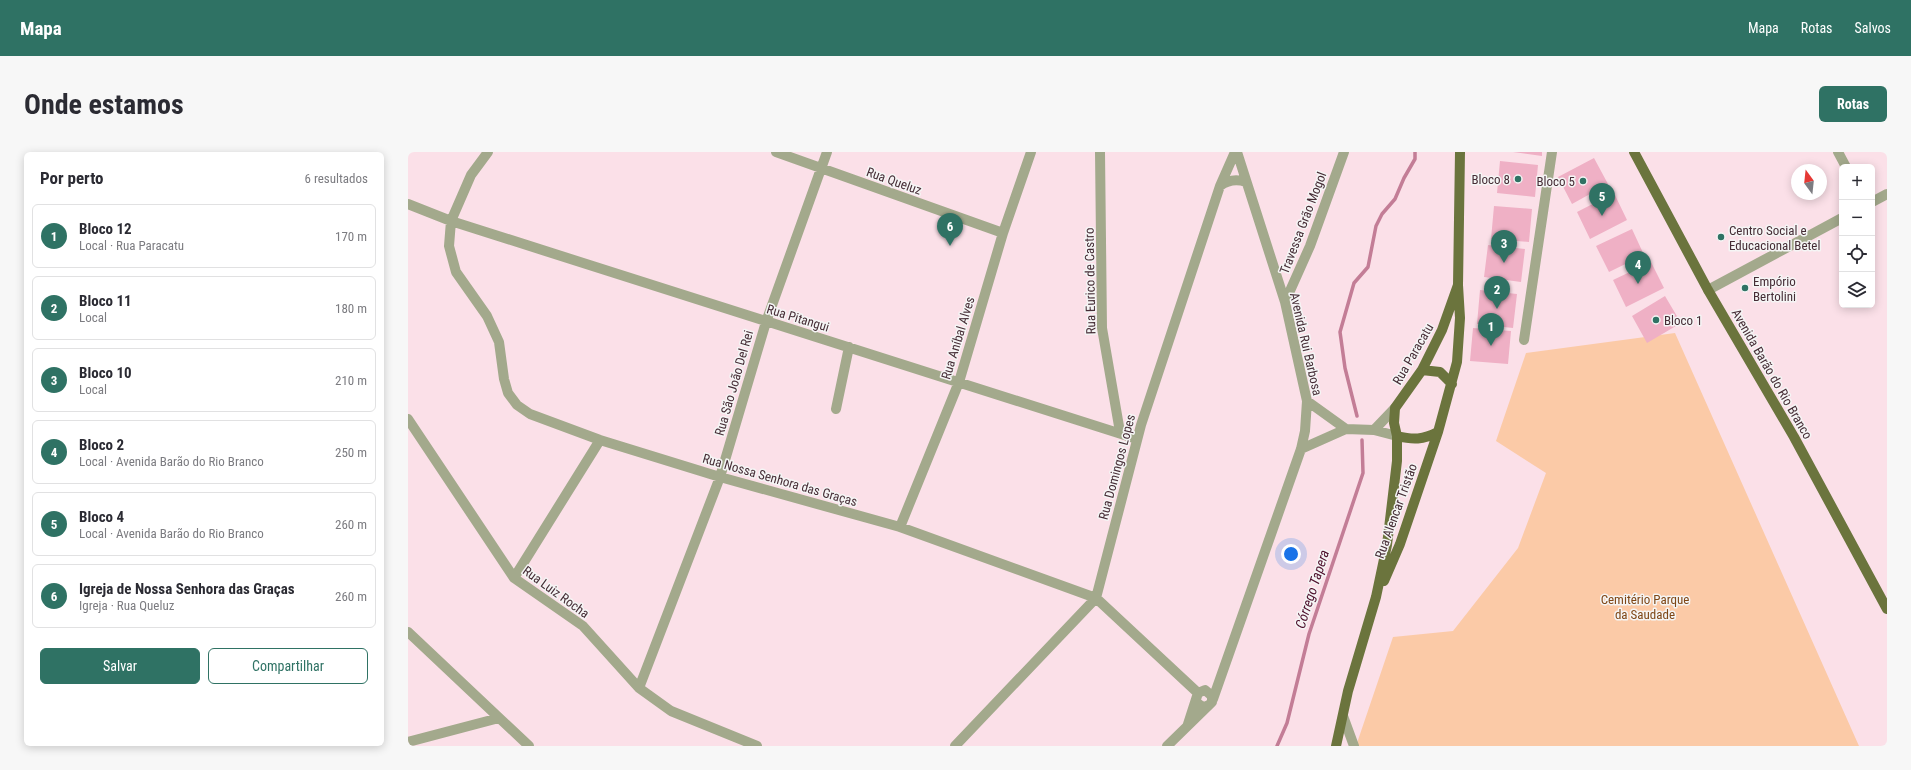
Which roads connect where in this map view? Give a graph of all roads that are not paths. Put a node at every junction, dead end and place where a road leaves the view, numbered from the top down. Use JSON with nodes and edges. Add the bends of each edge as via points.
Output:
{"nodes":[{"id":1,"x":488,"y":152,"type":"edge"},
{"id":2,"x":776,"y":152,"type":"edge"},
{"id":3,"x":827,"y":152,"type":"edge"},
{"id":4,"x":1031,"y":152,"type":"edge"},
{"id":5,"x":1100,"y":152,"type":"edge"},
{"id":6,"x":1236,"y":152,"type":"edge"},
{"id":7,"x":1344,"y":152,"type":"edge"},
{"id":8,"x":1460,"y":152,"type":"edge"},
{"id":9,"x":1552,"y":152,"type":"edge"},
{"id":10,"x":1634,"y":152,"type":"edge"},
{"id":11,"x":1838,"y":152,"type":"edge"},
{"id":12,"x":1844,"y":164,"type":"edge"},
{"id":13,"x":822,"y":169,"type":"junction"},
{"id":14,"x":1246,"y":182,"type":"junction"},
{"id":15,"x":1220,"y":186,"type":"junction"},
{"id":16,"x":1887,"y":194,"type":"edge"},
{"id":17,"x":1875,"y":200,"type":"edge"},
{"id":18,"x":408,"y":204,"type":"edge"},
{"id":19,"x":1839,"y":220,"type":"edge"},
{"id":20,"x":452,"y":221,"type":"junction"},
{"id":21,"x":1003,"y":233,"type":"junction"},
{"id":22,"x":1458,"y":285,"type":"junction"},
{"id":23,"x":1708,"y":290,"type":"junction"},
{"id":24,"x":1285,"y":302,"type":"junction"},
{"id":25,"x":766,"y":322,"type":"junction"},
{"id":26,"x":1524,"y":340,"type":"dead end"},
{"id":27,"x":849,"y":347,"type":"junction"},
{"id":28,"x":1422,"y":370,"type":"junction"},
{"id":29,"x":959,"y":382,"type":"junction"},
{"id":30,"x":1452,"y":384,"type":"junction"},
{"id":31,"x":1307,"y":402,"type":"junction"},
{"id":32,"x":1395,"y":408,"type":"junction"},
{"id":33,"x":836,"y":409,"type":"dead end"},
{"id":34,"x":408,"y":420,"type":"edge"},
{"id":35,"x":1346,"y":429,"type":"junction"},
{"id":36,"x":1374,"y":430,"type":"junction"},
{"id":37,"x":1120,"y":432,"type":"junction"},
{"id":38,"x":1438,"y":432,"type":"junction"},
{"id":39,"x":1396,"y":436,"type":"junction"},
{"id":40,"x":1137,"y":439,"type":"junction"},
{"id":41,"x":600,"y":440,"type":"junction"},
{"id":42,"x":1301,"y":449,"type":"junction"},
{"id":43,"x":720,"y":477,"type":"junction"},
{"id":44,"x":900,"y":527,"type":"junction"},
{"id":45,"x":514,"y":578,"type":"junction"},
{"id":46,"x":1376,"y":597,"type":"junction"},
{"id":47,"x":1096,"y":598,"type":"junction"},
{"id":48,"x":1887,"y":609,"type":"edge"},
{"id":49,"x":408,"y":632,"type":"edge"},
{"id":50,"x":1221,"y":679,"type":"junction"},
{"id":51,"x":640,"y":688,"type":"junction"},
{"id":52,"x":1200,"y":695,"type":"junction"},
{"id":53,"x":1210,"y":703,"type":"junction"},
{"id":54,"x":1343,"y":716,"type":"junction"},
{"id":55,"x":499,"y":718,"type":"junction"},
{"id":56,"x":1188,"y":724,"type":"junction"},
{"id":57,"x":408,"y":742,"type":"edge"},
{"id":58,"x":530,"y":746,"type":"edge"},
{"id":59,"x":757,"y":746,"type":"edge"},
{"id":60,"x":955,"y":746,"type":"edge"},
{"id":61,"x":1167,"y":746,"type":"edge"},
{"id":62,"x":1336,"y":746,"type":"edge"},
{"id":63,"x":1354,"y":746,"type":"edge"}],
"edges":[{"from":1,"to":20,"type":"street","name":"Rua Nossa Senhora das Graças","via":[[471,175]]},
{"from":2,"to":13,"type":"street","name":"Rua Queluz"},
{"from":3,"to":13,"type":"street","name":"Rua São João Del Rei"},
{"from":4,"to":21,"type":"street","name":"Rua Aníbal Alves"},
{"from":5,"to":37,"type":"street","name":"Rua Eurico de Castro","via":[[1102,328]]},
{"from":6,"to":14,"type":"street","name":"Avenida Rui Barbosa"},
{"from":6,"to":15,"type":"street","name":"Rua Domingos Lopes"},
{"from":7,"to":24,"type":"street","name":"Travessa Grão Mogol","via":[[1310,246]]},
{"from":8,"to":22,"type":"main road","name":"Rua Paracatu"},
{"from":9,"to":26,"type":"street"},
{"from":10,"to":23,"type":"main road","name":"Avenida Barão do Rio Branco"},
{"from":11,"to":12,"type":"street"},
{"from":13,"to":21,"type":"street","name":"Rua Queluz"},
{"from":13,"to":25,"type":"street","name":"Rua São João Del Rei"},
{"from":14,"to":15,"type":"street","via":[[1234,180]]},
{"from":14,"to":24,"type":"street","name":"Avenida Rui Barbosa"},
{"from":15,"to":40,"type":"street","name":"Rua Domingos Lopes"},
{"from":16,"to":17,"type":"street"},
{"from":18,"to":20,"type":"street","name":"Rua Pitangui"},
{"from":19,"to":23,"type":"street"},
{"from":20,"to":25,"type":"street","name":"Rua Pitangui"},
{"from":20,"to":41,"type":"street","name":"Rua Nossa Senhora das Graças","via":[[449,246],[451,258],[456,272],[487,316],[499,342],[508,393],[517,405],[530,414]]},
{"from":21,"to":29,"type":"street","name":"Rua Aníbal Alves"},
{"from":22,"to":28,"type":"main road","name":"Rua Paracatu","via":[[1442,330]]},
{"from":22,"to":30,"type":"main road","name":"Rua Paracatu","via":[[1460,318]]},
{"from":23,"to":48,"type":"main road","name":"Avenida Barão do Rio Branco","via":[[1794,437]]},
{"from":24,"to":31,"type":"street","name":"Avenida Rui Barbosa"},
{"from":25,"to":27,"type":"street","name":"Rua Pitangui"},
{"from":25,"to":43,"type":"street","name":"Rua São João Del Rei"},
{"from":27,"to":29,"type":"street","name":"Rua Pitangui"},
{"from":27,"to":33,"type":"street"},
{"from":28,"to":30,"type":"main road","via":[[1440,372]]},
{"from":28,"to":32,"type":"main road","name":"Rua Paracatu"},
{"from":29,"to":37,"type":"street","name":"Rua Pitangui"},
{"from":29,"to":44,"type":"street","name":"Rua Aníbal Alves"},
{"from":30,"to":38,"type":"main road","name":"Rua Paracatu"},
{"from":31,"to":35,"type":"street"},
{"from":31,"to":42,"type":"street","name":"Avenida Rui Barbosa"},
{"from":32,"to":36,"type":"street"},
{"from":32,"to":39,"type":"main road"},
{"from":34,"to":45,"type":"street","name":"Rua Luiz Rocha"},
{"from":35,"to":36,"type":"street"},
{"from":35,"to":42,"type":"street"},
{"from":36,"to":39,"type":"street"},
{"from":37,"to":40,"type":"street","name":"Rua Pitangui"},
{"from":38,"to":39,"type":"main road","via":[[1424,439],[1413,440]]},
{"from":38,"to":46,"type":"main road","name":"Rua Alencar Tristão","via":[[1400,544]]},
{"from":39,"to":46,"type":"main road","name":"Rua Alencar Tristão","via":[[1397,461],[1391,515]]},
{"from":40,"to":47,"type":"street","name":"Rua Domingos Lopes"},
{"from":41,"to":43,"type":"street","name":"Rua Nossa Senhora das Graças"},
{"from":41,"to":45,"type":"street"},
{"from":42,"to":50,"type":"street","name":"Avenida Rui Barbosa"},
{"from":43,"to":44,"type":"street","name":"Rua Nossa Senhora das Graças"},
{"from":43,"to":51,"type":"street","name":"Rua São João Del Rei"},
{"from":44,"to":47,"type":"street","name":"Rua Nossa Senhora das Graças"},
{"from":45,"to":51,"type":"street","name":"Rua Luiz Rocha","via":[[583,626]]},
{"from":46,"to":54,"type":"main road","name":"Rua Alencar Tristão"},
{"from":47,"to":52,"type":"street","name":"Rua Nossa Senhora das Graças"},
{"from":47,"to":60,"type":"street","name":"Rua Domingos Lopes"},
{"from":49,"to":55,"type":"street"},
{"from":50,"to":52,"type":"street"},
{"from":50,"to":53,"type":"street","name":"Avenida Rui Barbosa"},
{"from":51,"to":59,"type":"street","name":"Rua Luiz Rocha","via":[[671,711]]},
{"from":52,"to":53,"type":"street","via":[[1210,693]]},
{"from":52,"to":53,"type":"street","via":[[1201,706]]},
{"from":52,"to":56,"type":"street","name":"Avenida Rui Barbosa"},
{"from":53,"to":56,"type":"street","name":"Avenida Rui Barbosa"},
{"from":54,"to":62,"type":"main road","name":"Rua Alencar Tristão"},
{"from":54,"to":63,"type":"street"},
{"from":55,"to":57,"type":"street"},
{"from":55,"to":58,"type":"street"},
{"from":56,"to":61,"type":"street","name":"Avenida Rui Barbosa"}]}
